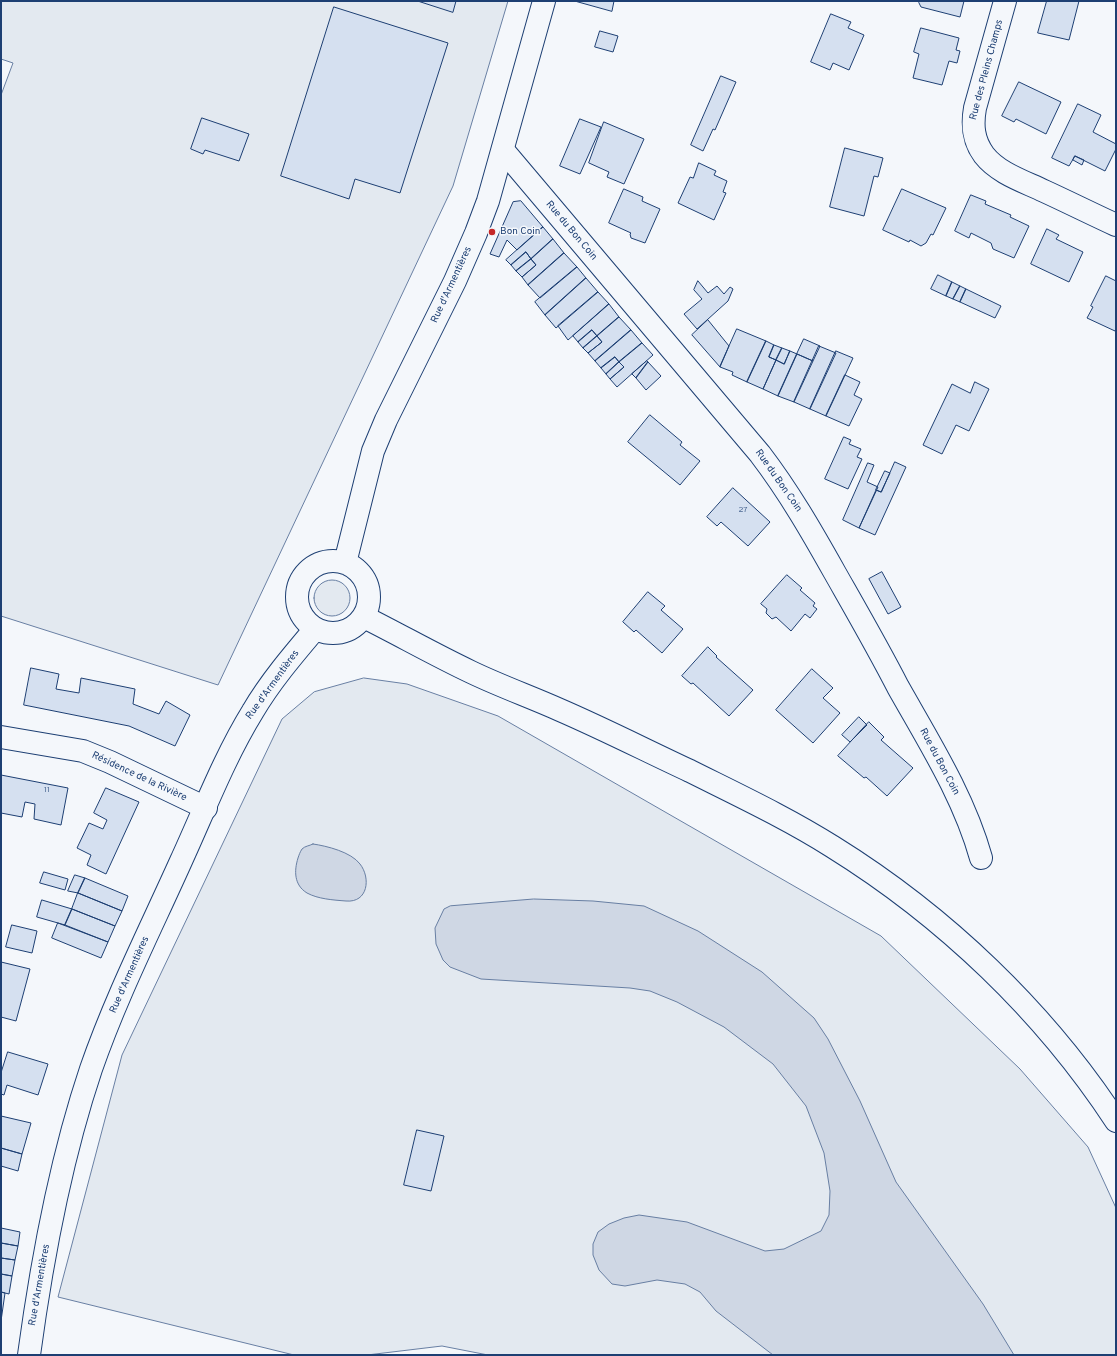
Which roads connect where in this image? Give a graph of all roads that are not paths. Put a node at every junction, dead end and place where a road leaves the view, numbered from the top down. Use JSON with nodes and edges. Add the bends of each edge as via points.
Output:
{"nodes":[{"id":1,"x":544,"y":1,"type":"edge"},
{"id":2,"x":1005,"y":1,"type":"edge"},
{"id":3,"x":503,"y":150,"type":"junction"},
{"id":4,"x":1116,"y":225,"type":"edge"},
{"id":5,"x":344,"y":563,"type":"junction"},
{"id":6,"x":364,"y":617,"type":"junction"},
{"id":7,"x":315,"y":629,"type":"junction"},
{"id":8,"x":1,"y":737,"type":"edge"},
{"id":9,"x":206,"y":808,"type":"junction"},
{"id":10,"x":981,"y":858,"type":"dead end"},
{"id":11,"x":1116,"y":1121,"type":"edge"},
{"id":12,"x":29,"y":1355,"type":"edge"}],
"edges":[{"from":1,"to":3,"type":"street","name":"Rue d'Armentières"},
{"from":2,"to":4,"type":"street","name":"Rue des Pleins Champs","via":[[974,114],[973,128],[979,147],[1002,171]]},
{"from":3,"to":5,"type":"street","name":"Rue d'Armentières","via":[[488,201],[455,281],[373,451]]},
{"from":3,"to":10,"type":"street","name":"Rue du Bon Coin","via":[[778,478],[805,520],[951,783],[974,834]]},
{"from":5,"to":6,"type":"street","via":[[356,569],[368,585],[370,598]]},
{"from":5,"to":7,"type":"street","via":[[328,561],[317,565],[308,571],[299,586],[298,608]]},
{"from":6,"to":7,"type":"street","via":[[342,633],[331,634]]},
{"from":6,"to":11,"type":"street","via":[[468,671],[560,710],[754,803],[854,860],[924,911],[1007,987],[1075,1063]]},
{"from":7,"to":9,"type":"street","name":"Rue d'Armentières","via":[[254,709]]},
{"from":8,"to":9,"type":"street","name":"Résidence de la Rivière","via":[[83,751]]},
{"from":9,"to":12,"type":"street","name":"Rue d'Armentières","via":[[121,993],[90,1075],[69,1144],[51,1221]]}]}
